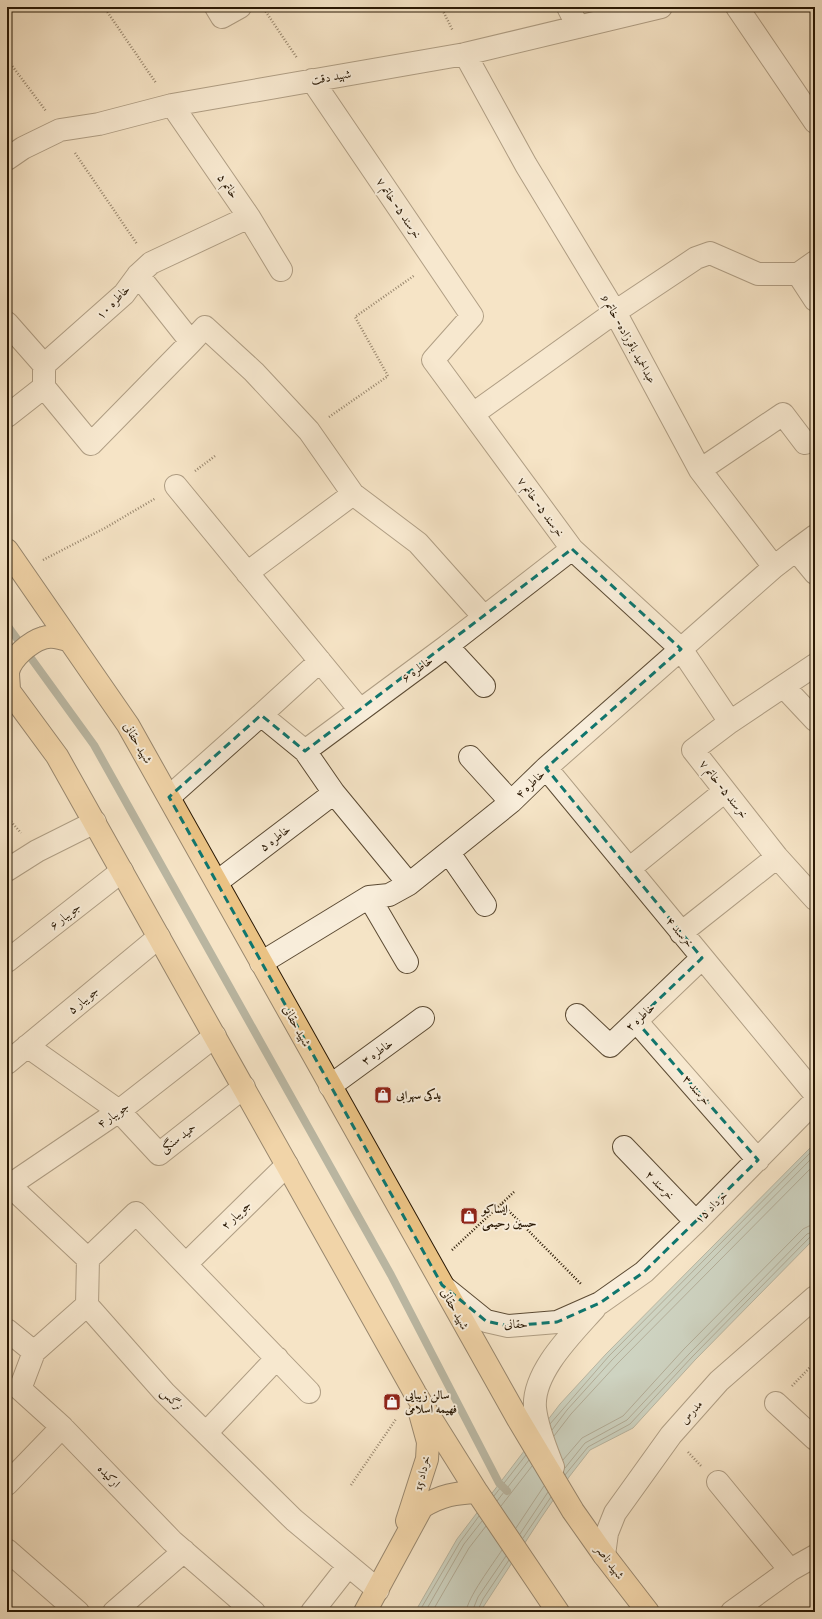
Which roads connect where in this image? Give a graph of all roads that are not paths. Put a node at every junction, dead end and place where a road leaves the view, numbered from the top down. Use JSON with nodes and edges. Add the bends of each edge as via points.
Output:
{"nodes":[{"id":1,"x":216,"y":7,"type":"edge"},
{"id":2,"x":240,"y":7,"type":"edge"},
{"id":3,"x":568,"y":7,"type":"edge"},
{"id":4,"x":660,"y":7,"type":"edge"},
{"id":5,"x":737,"y":7,"type":"edge"},
{"id":6,"x":578,"y":27,"type":"junction"},
{"id":7,"x":465,"y":54,"type":"junction"},
{"id":8,"x":312,"y":80,"type":"junction"},
{"id":9,"x":172,"y":105,"type":"junction"},
{"id":10,"x":815,"y":122,"type":"edge"},
{"id":11,"x":7,"y":159,"type":"edge"},
{"id":12,"x":249,"y":217,"type":"junction"},
{"id":13,"x":807,"y":268,"type":"edge"},
{"id":14,"x":144,"y":269,"type":"junction"},
{"id":15,"x":282,"y":270,"type":"dead end"},
{"id":16,"x":815,"y":300,"type":"edge"},
{"id":17,"x":615,"y":312,"type":"junction"},
{"id":18,"x":7,"y":323,"type":"edge"},
{"id":19,"x":191,"y":342,"type":"junction"},
{"id":20,"x":44,"y":365,"type":"junction"},
{"id":21,"x":44,"y":387,"type":"junction"},
{"id":22,"x":472,"y":414,"type":"junction"},
{"id":23,"x":7,"y":416,"type":"edge"},
{"id":24,"x":812,"y":445,"type":"edge"},
{"id":25,"x":700,"y":470,"type":"junction"},
{"id":26,"x":176,"y":486,"type":"road end"},
{"id":27,"x":352,"y":494,"type":"junction"},
{"id":28,"x":815,"y":536,"type":"edge"},
{"id":29,"x":572,"y":549,"type":"junction"},
{"id":30,"x":7,"y":550,"type":"edge"},
{"id":31,"x":796,"y":550,"type":"junction"},
{"id":32,"x":774,"y":567,"type":"junction"},
{"id":33,"x":247,"y":573,"type":"junction"},
{"id":34,"x":815,"y":573,"type":"edge"},
{"id":35,"x":484,"y":617,"type":"junction"},
{"id":36,"x":70,"y":641,"type":"junction"},
{"id":37,"x":447,"y":646,"type":"junction"},
{"id":38,"x":681,"y":649,"type":"junction"},
{"id":39,"x":320,"y":661,"type":"junction"},
{"id":40,"x":815,"y":665,"type":"edge"},
{"id":41,"x":484,"y":686,"type":"dead end"},
{"id":42,"x":784,"y":687,"type":"junction"},
{"id":43,"x":8,"y":690,"type":"edge"},
{"id":44,"x":360,"y":710,"type":"junction"},
{"id":45,"x":261,"y":715,"type":"junction"},
{"id":46,"x":815,"y":720,"type":"edge"},
{"id":47,"x":730,"y":722,"type":"junction"},
{"id":48,"x":305,"y":751,"type":"junction"},
{"id":49,"x":470,"y":757,"type":"dead end"},
{"id":50,"x":546,"y":768,"type":"junction"},
{"id":51,"x":725,"y":791,"type":"junction"},
{"id":52,"x":334,"y":793,"type":"junction"},
{"id":53,"x":169,"y":797,"type":"junction"},
{"id":54,"x":511,"y":802,"type":"junction"},
{"id":55,"x":95,"y":822,"type":"junction"},
{"id":56,"x":449,"y":853,"type":"junction"},
{"id":57,"x":777,"y":857,"type":"junction"},
{"id":58,"x":629,"y":869,"type":"junction"},
{"id":59,"x":7,"y":870,"type":"edge"},
{"id":60,"x":122,"y":871,"type":"junction"},
{"id":61,"x":217,"y":882,"type":"junction"},
{"id":62,"x":409,"y":884,"type":"junction"},
{"id":63,"x":369,"y":896,"type":"junction"},
{"id":64,"x":815,"y":899,"type":"edge"},
{"id":65,"x":485,"y":905,"type":"dead end"},
{"id":66,"x":681,"y":933,"type":"junction"},
{"id":67,"x":159,"y":937,"type":"junction"},
{"id":68,"x":702,"y":958,"type":"junction"},
{"id":69,"x":7,"y":961,"type":"edge"},
{"id":70,"x":407,"y":962,"type":"dead end"},
{"id":71,"x":261,"y":963,"type":"junction"},
{"id":72,"x":576,"y":1015,"type":"dead end"},
{"id":73,"x":423,"y":1018,"type":"dead end"},
{"id":74,"x":636,"y":1021,"type":"junction"},
{"id":75,"x":215,"y":1036,"type":"junction"},
{"id":76,"x":27,"y":1046,"type":"junction"},
{"id":77,"x":7,"y":1063,"type":"edge"},
{"id":78,"x":330,"y":1086,"type":"junction"},
{"id":79,"x":244,"y":1087,"type":"junction"},
{"id":80,"x":815,"y":1094,"type":"edge"},
{"id":81,"x":815,"y":1101,"type":"edge"},
{"id":82,"x":119,"y":1111,"type":"junction"},
{"id":83,"x":624,"y":1147,"type":"dead end"},
{"id":84,"x":758,"y":1160,"type":"junction"},
{"id":85,"x":287,"y":1165,"type":"junction"},
{"id":86,"x":8,"y":1186,"type":"edge"},
{"id":87,"x":696,"y":1222,"type":"junction"},
{"id":88,"x":88,"y":1259,"type":"junction"},
{"id":89,"x":186,"y":1264,"type":"junction"},
{"id":90,"x":437,"y":1277,"type":"junction"},
{"id":91,"x":600,"y":1303,"type":"junction"},
{"id":92,"x":87,"y":1305,"type":"junction"},
{"id":93,"x":811,"y":1307,"type":"edge"},
{"id":94,"x":7,"y":1330,"type":"edge"},
{"id":95,"x":34,"y":1352,"type":"junction"},
{"id":96,"x":277,"y":1358,"type":"junction"},
{"id":97,"x":309,"y":1392,"type":"dead end"},
{"id":98,"x":415,"y":1392,"type":"junction"},
{"id":99,"x":776,"y":1403,"type":"road end"},
{"id":100,"x":527,"y":1413,"type":"junction"},
{"id":101,"x":62,"y":1427,"type":"junction"},
{"id":102,"x":206,"y":1432,"type":"junction"},
{"id":103,"x":815,"y":1439,"type":"edge"},
{"id":104,"x":718,"y":1482,"type":"road end"},
{"id":105,"x":7,"y":1484,"type":"edge"},
{"id":106,"x":477,"y":1492,"type":"junction"},
{"id":107,"x":569,"y":1504,"type":"joint"},
{"id":108,"x":7,"y":1550,"type":"edge"},
{"id":109,"x":184,"y":1551,"type":"junction"},
{"id":110,"x":397,"y":1552,"type":"junction"},
{"id":111,"x":604,"y":1555,"type":"junction"},
{"id":112,"x":815,"y":1556,"type":"edge"},
{"id":113,"x":348,"y":1566,"type":"junction"},
{"id":114,"x":790,"y":1570,"type":"junction"},
{"id":115,"x":378,"y":1590,"type":"junction"},
{"id":116,"x":550,"y":1608,"type":"edge"},
{"id":117,"x":78,"y":1612,"type":"edge"},
{"id":118,"x":114,"y":1612,"type":"edge"},
{"id":119,"x":254,"y":1612,"type":"edge"},
{"id":120,"x":312,"y":1612,"type":"edge"},
{"id":121,"x":365,"y":1612,"type":"edge"},
{"id":122,"x":648,"y":1612,"type":"edge"},
{"id":123,"x":732,"y":1612,"type":"edge"}],
"edges":[{"from":1,"to":2,"type":"street","via":[[222,17]]},
{"from":3,"to":6,"type":"street"},
{"from":4,"to":6,"type":"street","name":"شهید دقت"},
{"from":5,"to":10,"type":"street"},
{"from":6,"to":7,"type":"street","name":"شهید دقت"},
{"from":7,"to":8,"type":"street","name":"شهید دقت"},
{"from":7,"to":17,"type":"street","name":"عبدالحمید باقرزاده- خاتم 9","via":[[526,164]]},
{"from":8,"to":9,"type":"street","name":"شهید دقت"},
{"from":8,"to":22,"type":"street","name":"خرسند ۵- خاتم ۷","via":[[472,316],[433,360]]},
{"from":9,"to":11,"type":"street","name":"شهید دقت","via":[[99,124],[60,130]]},
{"from":9,"to":12,"type":"street","name":"خاتم ۵"},
{"from":12,"to":14,"type":"street","name":"خاطره ۱۰"},
{"from":12,"to":15,"type":"street","name":"خاتم ۵"},
{"from":13,"to":16,"type":"street"},
{"from":13,"to":17,"type":"street","via":[[758,274],[710,253],[696,258]]},
{"from":14,"to":19,"type":"street"},
{"from":14,"to":20,"type":"street","name":"خاطره ۱۰","via":[[124,294]]},
{"from":17,"to":22,"type":"street"},
{"from":17,"to":25,"type":"street","name":"عبدالحمید باقرزاده- خاتم 9"},
{"from":18,"to":20,"type":"street"},
{"from":19,"to":21,"type":"street","via":[[91,444]]},
{"from":19,"to":27,"type":"street","via":[[205,327],[254,372],[309,431]]},
{"from":20,"to":21,"type":"street"},
{"from":21,"to":23,"type":"street"},
{"from":22,"to":29,"type":"street","name":"خرسند ۵- خاتم ۷"},
{"from":24,"to":25,"type":"street","via":[[783,414]]},
{"from":25,"to":32,"type":"street","name":"عبدالحمید باقرزاده- خاتم 9"},
{"from":26,"to":33,"type":"street"},
{"from":27,"to":33,"type":"street"},
{"from":27,"to":35,"type":"street","via":[[418,543]]},
{"from":28,"to":31,"type":"street"},
{"from":29,"to":35,"type":"street","name":"خاطره ۶"},
{"from":29,"to":38,"type":"street","name":"خرسند ۵- خاتم ۷"},
{"from":30,"to":36,"type":"main road","name":"شهید حقانی"},
{"from":31,"to":32,"type":"street"},
{"from":31,"to":34,"type":"street"},
{"from":32,"to":38,"type":"street","name":"خاطره ۴"},
{"from":33,"to":39,"type":"street"},
{"from":35,"to":37,"type":"street","name":"خاطره ۶"},
{"from":36,"to":43,"type":"main road","via":[[59,637],[44,637],[30,645],[17,657],[8,672]]},
{"from":36,"to":53,"type":"main road","name":"شهید حقانی","via":[[128,725]]},
{"from":37,"to":41,"type":"street"},
{"from":37,"to":44,"type":"street","name":"خاطره ۶"},
{"from":38,"to":47,"type":"street","name":"خرسند ۵- خاتم ۷"},
{"from":38,"to":50,"type":"street","name":"خاطره ۴"},
{"from":39,"to":44,"type":"street"},
{"from":39,"to":45,"type":"street"},
{"from":40,"to":42,"type":"street"},
{"from":42,"to":46,"type":"street"},
{"from":42,"to":47,"type":"street"},
{"from":43,"to":55,"type":"main road","via":[[57,756]]},
{"from":44,"to":48,"type":"street","name":"خاطره ۶"},
{"from":45,"to":48,"type":"street"},
{"from":45,"to":53,"type":"street"},
{"from":47,"to":51,"type":"street","name":"خرسند ۵- خاتم ۷","via":[[693,750]]},
{"from":48,"to":52,"type":"street"},
{"from":49,"to":54,"type":"street"},
{"from":50,"to":54,"type":"street","name":"خاطره ۴"},
{"from":50,"to":58,"type":"street","name":"خرسند ۴"},
{"from":51,"to":57,"type":"street","name":"خرسند ۵- خاتم ۷"},
{"from":51,"to":58,"type":"street"},
{"from":52,"to":61,"type":"street","name":"خاطره ۵"},
{"from":52,"to":62,"type":"street"},
{"from":53,"to":61,"type":"main road","name":"شهید حقانی"},
{"from":54,"to":56,"type":"street","name":"خاطره ۴"},
{"from":55,"to":59,"type":"street"},
{"from":55,"to":60,"type":"main road"},
{"from":56,"to":62,"type":"street","name":"خاطره ۴"},
{"from":56,"to":65,"type":"street"},
{"from":57,"to":64,"type":"street","name":"خرسند ۵- خاتم ۷"},
{"from":57,"to":66,"type":"street"},
{"from":58,"to":66,"type":"street","name":"خرسند ۴"},
{"from":60,"to":67,"type":"main road"},
{"from":60,"to":69,"type":"street","name":"جویبار ۶"},
{"from":61,"to":71,"type":"main road","name":"شهید حقانی"},
{"from":62,"to":63,"type":"street","name":"خاطره ۴","via":[[390,895]]},
{"from":63,"to":70,"type":"street"},
{"from":63,"to":71,"type":"street","name":"خاطره ۴"},
{"from":66,"to":68,"type":"street","name":"خرسند ۴"},
{"from":67,"to":75,"type":"main road"},
{"from":67,"to":76,"type":"street","name":"جویبار ۵"},
{"from":68,"to":74,"type":"street","name":"خاطره ۲"},
{"from":68,"to":80,"type":"street","name":"خرسند ۴"},
{"from":71,"to":78,"type":"main road","name":"شهید حقانی"},
{"from":72,"to":74,"type":"street","name":"خاطره ۲","via":[[610,1046]]},
{"from":73,"to":78,"type":"street","name":"خاطره ۳"},
{"from":74,"to":84,"type":"street","name":"خرسند ۳"},
{"from":75,"to":79,"type":"main road"},
{"from":75,"to":82,"type":"street","name":"جویبار ۴"},
{"from":76,"to":77,"type":"street","name":"جویبار ۵"},
{"from":76,"to":82,"type":"street"},
{"from":78,"to":90,"type":"main road","name":"شهید حقانی"},
{"from":79,"to":82,"type":"street","name":"حمید سنگی","via":[[159,1154]]},
{"from":79,"to":85,"type":"main road"},
{"from":81,"to":84,"type":"street","name":"۱۵ خرداد"},
{"from":82,"to":86,"type":"street","name":"جویبار ۴"},
{"from":83,"to":87,"type":"street","name":"خرسند ۲"},
{"from":84,"to":87,"type":"street","name":"۱۵ خرداد"},
{"from":85,"to":89,"type":"street","name":"جویبار ۲"},
{"from":85,"to":98,"type":"main road"},
{"from":86,"to":88,"type":"street"},
{"from":87,"to":91,"type":"street","name":"۱۵ خرداد","via":[[644,1272]]},
{"from":88,"to":89,"type":"street","via":[[136,1213]]},
{"from":88,"to":92,"type":"street"},
{"from":89,"to":96,"type":"street"},
{"from":90,"to":91,"type":"street","name":"حقانی","via":[[486,1321],[508,1326],[557,1322]]},
{"from":90,"to":100,"type":"main road","name":"شهید حقانی"},
{"from":91,"to":100,"type":"street","via":[[568,1338],[543,1373]]},
{"from":92,"to":95,"type":"street"},
{"from":92,"to":102,"type":"street","name":"نرگس","via":[[164,1392]]},
{"from":93,"to":111,"type":"street","name":"مدرس","via":[[729,1372],[671,1435],[615,1513],[607,1533]]},
{"from":94,"to":95,"type":"street"},
{"from":95,"to":101,"type":"street","name":"ارکیده","via":[[20,1389]]},
{"from":96,"to":97,"type":"street"},
{"from":96,"to":102,"type":"street"},
{"from":98,"to":106,"type":"main road"},
{"from":98,"to":110,"type":"main road","name":"15 خرداد","via":[[428,1442],[427,1459]]},
{"from":99,"to":103,"type":"street"},
{"from":100,"to":107,"type":"main road","name":"شهید حقانی"},
{"from":101,"to":105,"type":"street"},
{"from":101,"to":109,"type":"street","name":"ارکیده"},
{"from":102,"to":113,"type":"street","name":"نرگس","via":[[294,1520]]},
{"from":104,"to":114,"type":"street"},
{"from":106,"to":110,"type":"main road","via":[[438,1498],[422,1507]]},
{"from":106,"to":116,"type":"main road","via":[[528,1567]]},
{"from":107,"to":111,"type":"main road","name":"شهید ناصر"},
{"from":108,"to":117,"type":"street"},
{"from":109,"to":118,"type":"street"},
{"from":109,"to":119,"type":"street","name":"ارکیده"},
{"from":110,"to":115,"type":"main road"},
{"from":111,"to":122,"type":"main road","name":"شهید ناصر"},
{"from":112,"to":114,"type":"street"},
{"from":113,"to":115,"type":"street","name":"نرگس"},
{"from":113,"to":120,"type":"street"},
{"from":114,"to":123,"type":"street"},
{"from":115,"to":121,"type":"main road"}]}
